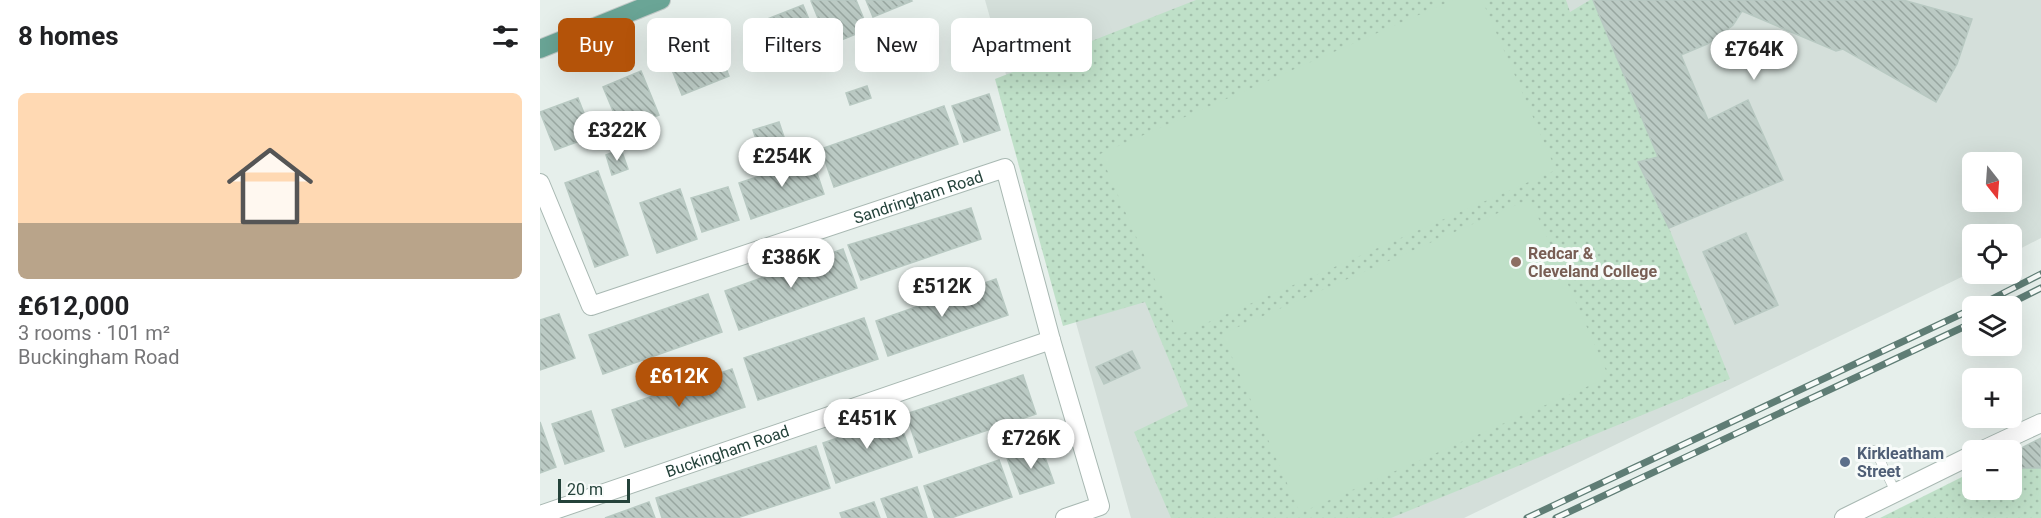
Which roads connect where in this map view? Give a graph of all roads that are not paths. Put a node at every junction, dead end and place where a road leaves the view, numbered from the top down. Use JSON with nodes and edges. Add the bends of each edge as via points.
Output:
{"nodes":[{"id":1,"x":662,"y":0,"type":"edge"},
{"id":2,"x":540,"y":49,"type":"edge"},
{"id":3,"x":540,"y":183,"type":"edge"},
{"id":4,"x":544,"y":203,"type":"edge"},
{"id":5,"x":1051,"y":340,"type":"junction"},
{"id":6,"x":2041,"y":423,"type":"edge"},
{"id":7,"x":2004,"y":440,"type":"edge"},
{"id":8,"x":1875,"y":450,"type":"dead end"},
{"id":9,"x":1962,"y":460,"type":"edge"},
{"id":10,"x":1896,"y":493,"type":"junction"},
{"id":11,"x":540,"y":516,"type":"edge"},
{"id":12,"x":1065,"y":518,"type":"edge"},
{"id":13,"x":1844,"y":518,"type":"edge"}],
"edges":[{"from":1,"to":2,"type":"main road"},
{"from":3,"to":4,"type":"street","name":"Sandringham Road"},
{"from":4,"to":5,"type":"street","name":"Sandringham Road","via":[[591,306],[1005,168]]},
{"from":5,"to":11,"type":"street","name":"Buckingham Road"},
{"from":5,"to":12,"type":"street","name":"Sandringham Road","via":[[1100,506]]},
{"from":6,"to":7,"type":"street"},
{"from":8,"to":10,"type":"lane"},
{"from":9,"to":10,"type":"street"},
{"from":10,"to":13,"type":"street"}]}
